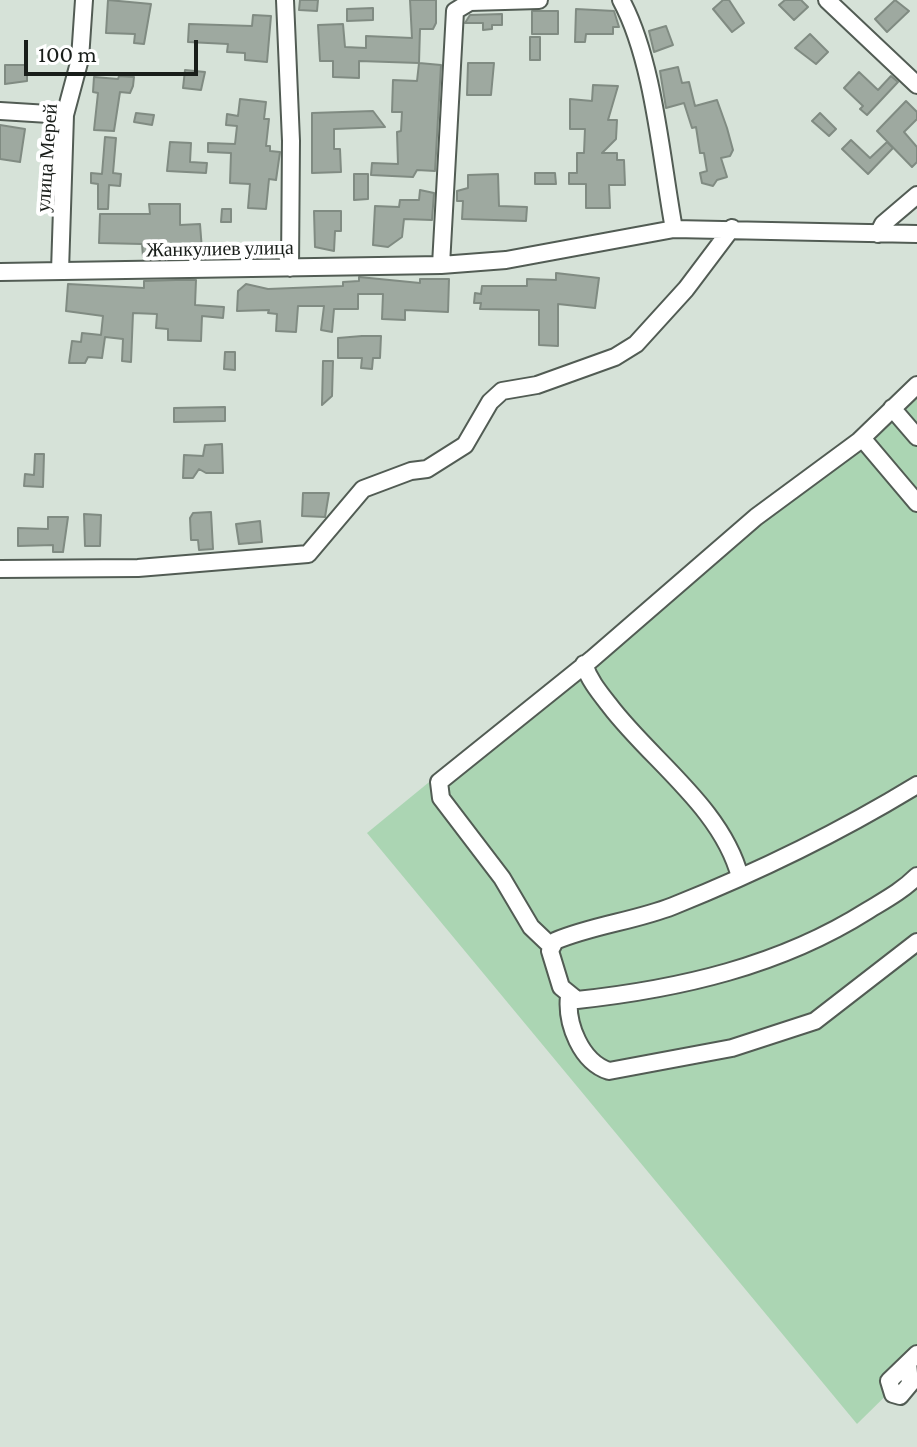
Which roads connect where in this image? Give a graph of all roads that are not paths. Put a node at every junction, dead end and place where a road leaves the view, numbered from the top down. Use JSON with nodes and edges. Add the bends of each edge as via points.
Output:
{"nodes":[{"id":1,"x":84,"y":0,"type":"edge"},
{"id":2,"x":285,"y":0,"type":"edge"},
{"id":3,"x":539,"y":0,"type":"edge"},
{"id":4,"x":621,"y":0,"type":"edge"},
{"id":5,"x":827,"y":0,"type":"edge"},
{"id":6,"x":917,"y":85,"type":"edge"},
{"id":7,"x":0,"y":111,"type":"edge"},
{"id":8,"x":65,"y":115,"type":"junction"},
{"id":9,"x":917,"y":195,"type":"edge"},
{"id":10,"x":732,"y":228,"type":"junction"},
{"id":11,"x":674,"y":229,"type":"junction"},
{"id":12,"x":878,"y":234,"type":"junction"},
{"id":13,"x":917,"y":234,"type":"edge"},
{"id":14,"x":441,"y":265,"type":"junction"},
{"id":15,"x":290,"y":268,"type":"junction"},
{"id":16,"x":60,"y":271,"type":"junction"},
{"id":17,"x":0,"y":272,"type":"edge"},
{"id":18,"x":917,"y":385,"type":"edge"},
{"id":19,"x":892,"y":408,"type":"junction"},
{"id":20,"x":917,"y":437,"type":"edge"},
{"id":21,"x":862,"y":438,"type":"junction"},
{"id":22,"x":917,"y":503,"type":"edge"},
{"id":23,"x":0,"y":569,"type":"edge"},
{"id":24,"x":584,"y":664,"type":"junction"},
{"id":25,"x":917,"y":785,"type":"edge"},
{"id":26,"x":917,"y":876,"type":"edge"},
{"id":27,"x":740,"y":877,"type":"junction"},
{"id":28,"x":917,"y":942,"type":"edge"},
{"id":29,"x":552,"y":947,"type":"junction"},
{"id":30,"x":569,"y":996,"type":"junction"}],
"edges":[{"from":1,"to":8,"type":"street","name":"улица Мерей","via":[[80,59]]},
{"from":2,"to":15,"type":"street"},
{"from":3,"to":14,"type":"street","via":[[470,2],[455,11]]},
{"from":4,"to":11,"type":"street","via":[[644,63]]},
{"from":5,"to":6,"type":"street"},
{"from":7,"to":8,"type":"street"},
{"from":8,"to":16,"type":"street","name":"улица Мерей"},
{"from":9,"to":12,"type":"street"},
{"from":10,"to":11,"type":"street","name":"Жанкулиев улица"},
{"from":10,"to":12,"type":"street","name":"Жанкулиев улица"},
{"from":10,"to":23,"type":"street","via":[[636,344],[537,385],[502,391],[465,445],[427,469],[363,489],[308,554],[138,568]]},
{"from":11,"to":14,"type":"street","name":"Жанкулиев улица","via":[[506,260]]},
{"from":12,"to":13,"type":"street","name":"Жанкулиев улица"},
{"from":14,"to":15,"type":"street","name":"Жанкулиев улица"},
{"from":15,"to":16,"type":"street","name":"Жанкулиев улица"},
{"from":16,"to":17,"type":"street","name":"Жанкулиев улица"},
{"from":18,"to":19,"type":"street"},
{"from":19,"to":20,"type":"street"},
{"from":19,"to":21,"type":"street"},
{"from":21,"to":22,"type":"street"},
{"from":21,"to":24,"type":"street","via":[[756,517]]},
{"from":24,"to":27,"type":"street","via":[[619,718],[708,818]]},
{"from":24,"to":29,"type":"street","via":[[465,759],[438,787],[531,927]]},
{"from":25,"to":27,"type":"street","via":[[862,819]]},
{"from":26,"to":30,"type":"street","via":[[817,942],[767,961],[654,989],[577,1000]]},
{"from":27,"to":29,"type":"street","via":[[619,924],[572,934]]},
{"from":28,"to":30,"type":"street","via":[[815,1021],[732,1048],[609,1071],[580,1047]]},
{"from":29,"to":30,"type":"street","via":[[561,987]]}]}
